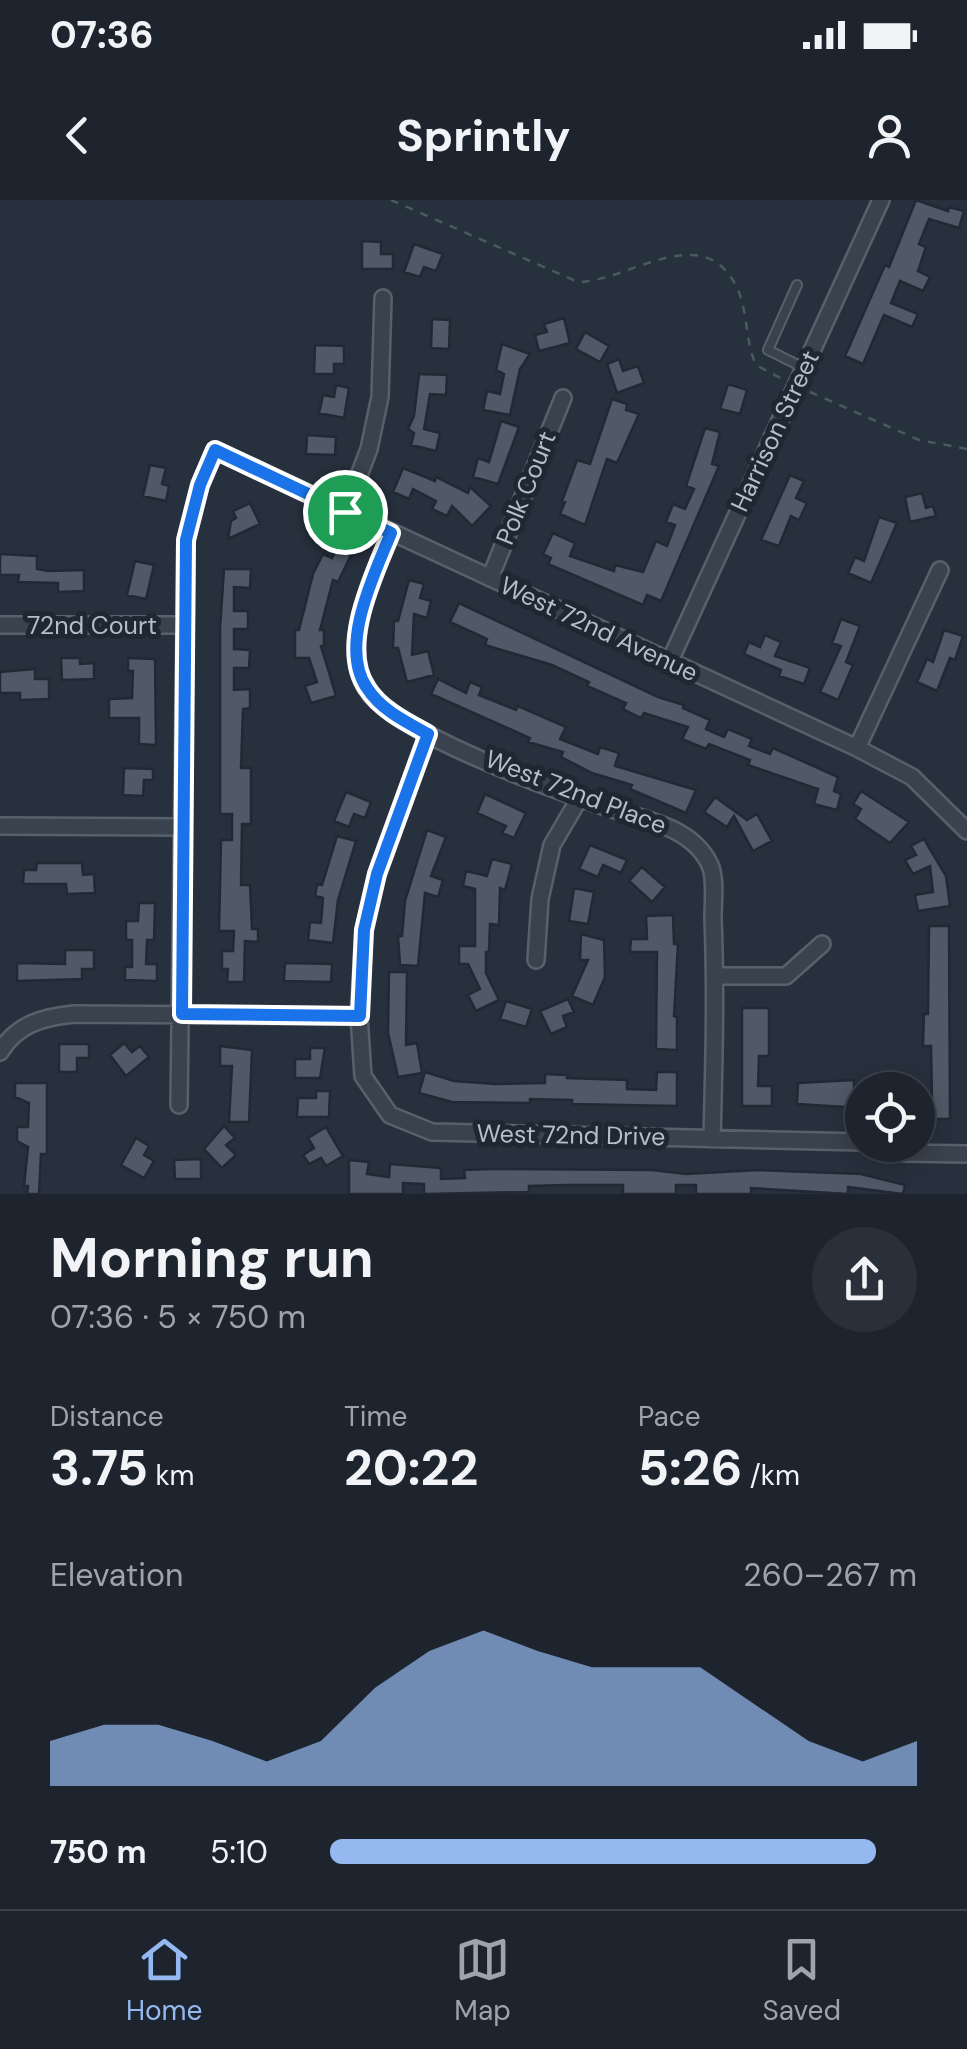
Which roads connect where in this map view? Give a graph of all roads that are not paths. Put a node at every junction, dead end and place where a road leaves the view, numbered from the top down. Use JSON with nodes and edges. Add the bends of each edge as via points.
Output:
{"nodes":[{"id":1,"x":881,"y":200,"type":"edge"},
{"id":2,"x":796,"y":285,"type":"dead end"},
{"id":3,"x":382,"y":298,"type":"dead end"},
{"id":4,"x":804,"y":368,"type":"junction"},
{"id":5,"x":563,"y":398,"type":"dead end"},
{"id":6,"x":345,"y":512,"type":"junction"},
{"id":7,"x":391,"y":533,"type":"junction"},
{"id":8,"x":940,"y":570,"type":"dead end"},
{"id":9,"x":490,"y":578,"type":"junction"},
{"id":10,"x":0,"y":625,"type":"edge"},
{"id":11,"x":185,"y":625,"type":"junction"},
{"id":12,"x":669,"y":663,"type":"junction"},
{"id":13,"x":428,"y":734,"type":"junction"},
{"id":14,"x":857,"y":748,"type":"junction"},
{"id":15,"x":579,"y":799,"type":"junction"},
{"id":16,"x":2,"y":826,"type":"edge"},
{"id":17,"x":182,"y":828,"type":"junction"},
{"id":18,"x":967,"y":831,"type":"edge"},
{"id":19,"x":822,"y":944,"type":"dead end"},
{"id":20,"x":536,"y":960,"type":"dead end"},
{"id":21,"x":715,"y":976,"type":"junction"},
{"id":22,"x":182,"y":1014,"type":"junction"},
{"id":23,"x":360,"y":1016,"type":"junction"},
{"id":24,"x":0,"y":1052,"type":"edge"},
{"id":25,"x":179,"y":1105,"type":"dead end"},
{"id":26,"x":712,"y":1139,"type":"junction"},
{"id":27,"x":845,"y":1142,"type":"edge"},
{"id":28,"x":935,"y":1154,"type":"edge"},
{"id":29,"x":967,"y":1154,"type":"edge"}],
"edges":[{"from":1,"to":4,"type":"street","name":"Harrison Street"},
{"from":2,"to":4,"type":"lane","via":[[768,350]]},
{"from":3,"to":6,"type":"street","via":[[380,397]]},
{"from":4,"to":12,"type":"street","name":"Harrison Street"},
{"from":5,"to":9,"type":"street","name":"Polk Court"},
{"from":6,"to":7,"type":"street","name":"West 72nd Avenue"},
{"from":6,"to":11,"type":"street","name":"West 72nd Avenue","via":[[215,450],[186,540]]},
{"from":7,"to":9,"type":"street","name":"West 72nd Avenue"},
{"from":7,"to":13,"type":"street","via":[[360,613],[364,686],[392,714]]},
{"from":8,"to":14,"type":"street"},
{"from":9,"to":12,"type":"street","name":"West 72nd Avenue"},
{"from":10,"to":11,"type":"street","name":"72nd Court"},
{"from":11,"to":17,"type":"street"},
{"from":12,"to":14,"type":"street","name":"West 72nd Avenue"},
{"from":13,"to":15,"type":"street","name":"West 72nd Place"},
{"from":13,"to":23,"type":"street","name":"West 72nd Drive","via":[[377,874],[364,930]]},
{"from":14,"to":18,"type":"street","name":"West 72nd Avenue","via":[[912,777]]},
{"from":15,"to":20,"type":"street","via":[[552,845]]},
{"from":15,"to":21,"type":"street","name":"West 72nd Place","via":[[683,832],[711,866]]},
{"from":16,"to":17,"type":"street"},
{"from":17,"to":22,"type":"street"},
{"from":19,"to":21,"type":"street","via":[[786,976]]},
{"from":21,"to":26,"type":"street"},
{"from":22,"to":23,"type":"street"},
{"from":22,"to":24,"type":"street","via":[[42,1017],[9,1036]]},
{"from":22,"to":25,"type":"street"},
{"from":23,"to":26,"type":"street","name":"West 72nd Drive","via":[[363,1076],[390,1115],[432,1132]]},
{"from":26,"to":27,"type":"street","name":"West 72nd Drive"},
{"from":28,"to":29,"type":"street"}]}
